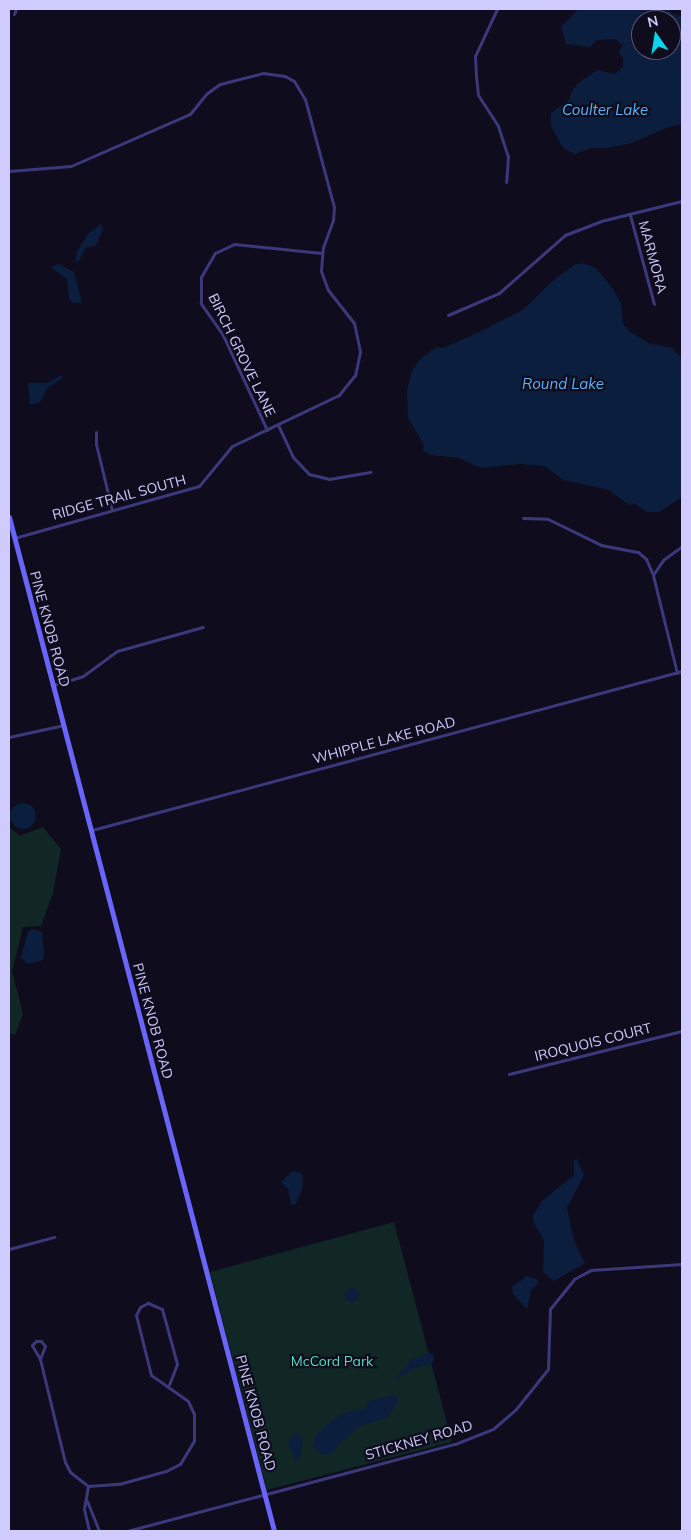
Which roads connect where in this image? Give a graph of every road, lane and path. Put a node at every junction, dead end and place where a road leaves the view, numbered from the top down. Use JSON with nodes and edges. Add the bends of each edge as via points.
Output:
{"nodes":[{"id":1,"x":16,"y":9,"type":"edge"},
{"id":2,"x":497,"y":9,"type":"edge"},
{"id":3,"x":14,"y":14,"type":"dead end"},
{"id":4,"x":9,"y":170,"type":"edge"},
{"id":5,"x":506,"y":182,"type":"dead end"},
{"id":6,"x":682,"y":201,"type":"edge"},
{"id":7,"x":630,"y":215,"type":"junction"},
{"id":8,"x":322,"y":253,"type":"junction"},
{"id":9,"x":654,"y":304,"type":"dead end"},
{"id":10,"x":448,"y":315,"type":"dead end"},
{"id":11,"x":278,"y":425,"type":"junction"},
{"id":12,"x":267,"y":430,"type":"junction"},
{"id":13,"x":96,"y":432,"type":"dead end"},
{"id":14,"x":370,"y":472,"type":"dead end"},
{"id":15,"x":112,"y":510,"type":"junction"},
{"id":16,"x":9,"y":517,"type":"edge"},
{"id":17,"x":524,"y":518,"type":"dead end"},
{"id":18,"x":14,"y":538,"type":"junction"},
{"id":19,"x":682,"y":546,"type":"edge"},
{"id":20,"x":653,"y":575,"type":"junction"},
{"id":21,"x":203,"y":627,"type":"dead end"},
{"id":22,"x":682,"y":672,"type":"edge"},
{"id":23,"x":677,"y":673,"type":"junction"},
{"id":24,"x":54,"y":685,"type":"junction"},
{"id":25,"x":64,"y":725,"type":"junction"},
{"id":26,"x":9,"y":738,"type":"edge"},
{"id":27,"x":92,"y":830,"type":"junction"},
{"id":28,"x":682,"y":1031,"type":"edge"},
{"id":29,"x":509,"y":1074,"type":"dead end"},
{"id":30,"x":54,"y":1237,"type":"dead end"},
{"id":31,"x":9,"y":1249,"type":"edge"},
{"id":32,"x":682,"y":1264,"type":"edge"},
{"id":33,"x":40,"y":1359,"type":"junction"},
{"id":34,"x":169,"y":1385,"type":"junction"},
{"id":35,"x":88,"y":1486,"type":"junction"},
{"id":36,"x":265,"y":1493,"type":"junction"},
{"id":37,"x":87,"y":1500,"type":"junction"},
{"id":38,"x":96,"y":1522,"type":"junction"},
{"id":39,"x":87,"y":1524,"type":"junction"},
{"id":40,"x":89,"y":1531,"type":"edge"},
{"id":41,"x":99,"y":1531,"type":"edge"},
{"id":42,"x":127,"y":1531,"type":"edge"},
{"id":43,"x":274,"y":1531,"type":"edge"}],
"edges":[{"from":1,"to":3,"type":"street"},
{"from":2,"to":5,"type":"street","via":[[475,56],[478,95],[498,126],[508,156]]},
{"from":4,"to":8,"type":"street","via":[[71,166],[190,114],[220,84],[263,73],[279,73],[300,89],[334,208]]},
{"from":6,"to":7,"type":"street"},
{"from":7,"to":9,"type":"street","name":"MARMORA"},
{"from":7,"to":10,"type":"street","via":[[579,229],[557,241],[500,293]]},
{"from":8,"to":11,"type":"street","name":"RIDGE TRAIL SOUTH","via":[[321,271],[326,285],[358,332],[358,368],[351,383],[339,395]]},
{"from":8,"to":12,"type":"street","name":"BIRCH GROVE LANE","via":[[234,244],[215,253],[202,272],[201,302],[222,335]]},
{"from":11,"to":12,"type":"street","name":"RIDGE TRAIL SOUTH"},
{"from":11,"to":14,"type":"street","via":[[293,457],[309,474],[329,479]]},
{"from":12,"to":15,"type":"street","name":"RIDGE TRAIL SOUTH","via":[[228,450],[199,486]]},
{"from":13,"to":15,"type":"street"},
{"from":15,"to":18,"type":"street","name":"RIDGE TRAIL SOUTH"},
{"from":16,"to":18,"type":"street","name":"PINE KNOB ROAD"},
{"from":17,"to":20,"type":"street","via":[[548,519],[597,543],[638,552],[646,559]]},
{"from":18,"to":24,"type":"street","name":"PINE KNOB ROAD"},
{"from":19,"to":20,"type":"street","via":[[657,567]]},
{"from":20,"to":23,"type":"street"},
{"from":21,"to":24,"type":"street","via":[[117,651],[84,676]]},
{"from":22,"to":23,"type":"street","name":"WHIPPLE LAKE ROAD"},
{"from":23,"to":27,"type":"street","name":"WHIPPLE LAKE ROAD"},
{"from":24,"to":25,"type":"street","name":"PINE KNOB ROAD"},
{"from":25,"to":26,"type":"street"},
{"from":25,"to":27,"type":"street","name":"PINE KNOB ROAD"},
{"from":27,"to":36,"type":"street","name":"PINE KNOB ROAD"},
{"from":28,"to":29,"type":"street","name":"IROQUOIS COURT"},
{"from":30,"to":31,"type":"street"},
{"from":32,"to":36,"type":"street","name":"STICKNEY ROAD","via":[[590,1270],[574,1279],[550,1309],[548,1369],[516,1409],[493,1429],[455,1444]]},
{"from":33,"to":33,"type":"street","via":[[32,1346],[36,1341],[45,1346]]},
{"from":33,"to":35,"type":"street","via":[[65,1462],[70,1472]]},
{"from":34,"to":34,"type":"street","via":[[151,1375],[136,1315],[140,1307],[148,1303],[162,1309],[177,1364]]},
{"from":34,"to":35,"type":"street","via":[[188,1401],[194,1414],[194,1441],[180,1464],[119,1484]]},
{"from":35,"to":37,"type":"street"},
{"from":36,"to":42,"type":"street","name":"STICKNEY ROAD"},
{"from":36,"to":43,"type":"street","name":"PINE KNOB ROAD"},
{"from":37,"to":38,"type":"street"},
{"from":37,"to":39,"type":"street","via":[[84,1509]]},
{"from":38,"to":39,"type":"street"},
{"from":38,"to":41,"type":"street"},
{"from":39,"to":40,"type":"street"}]}
